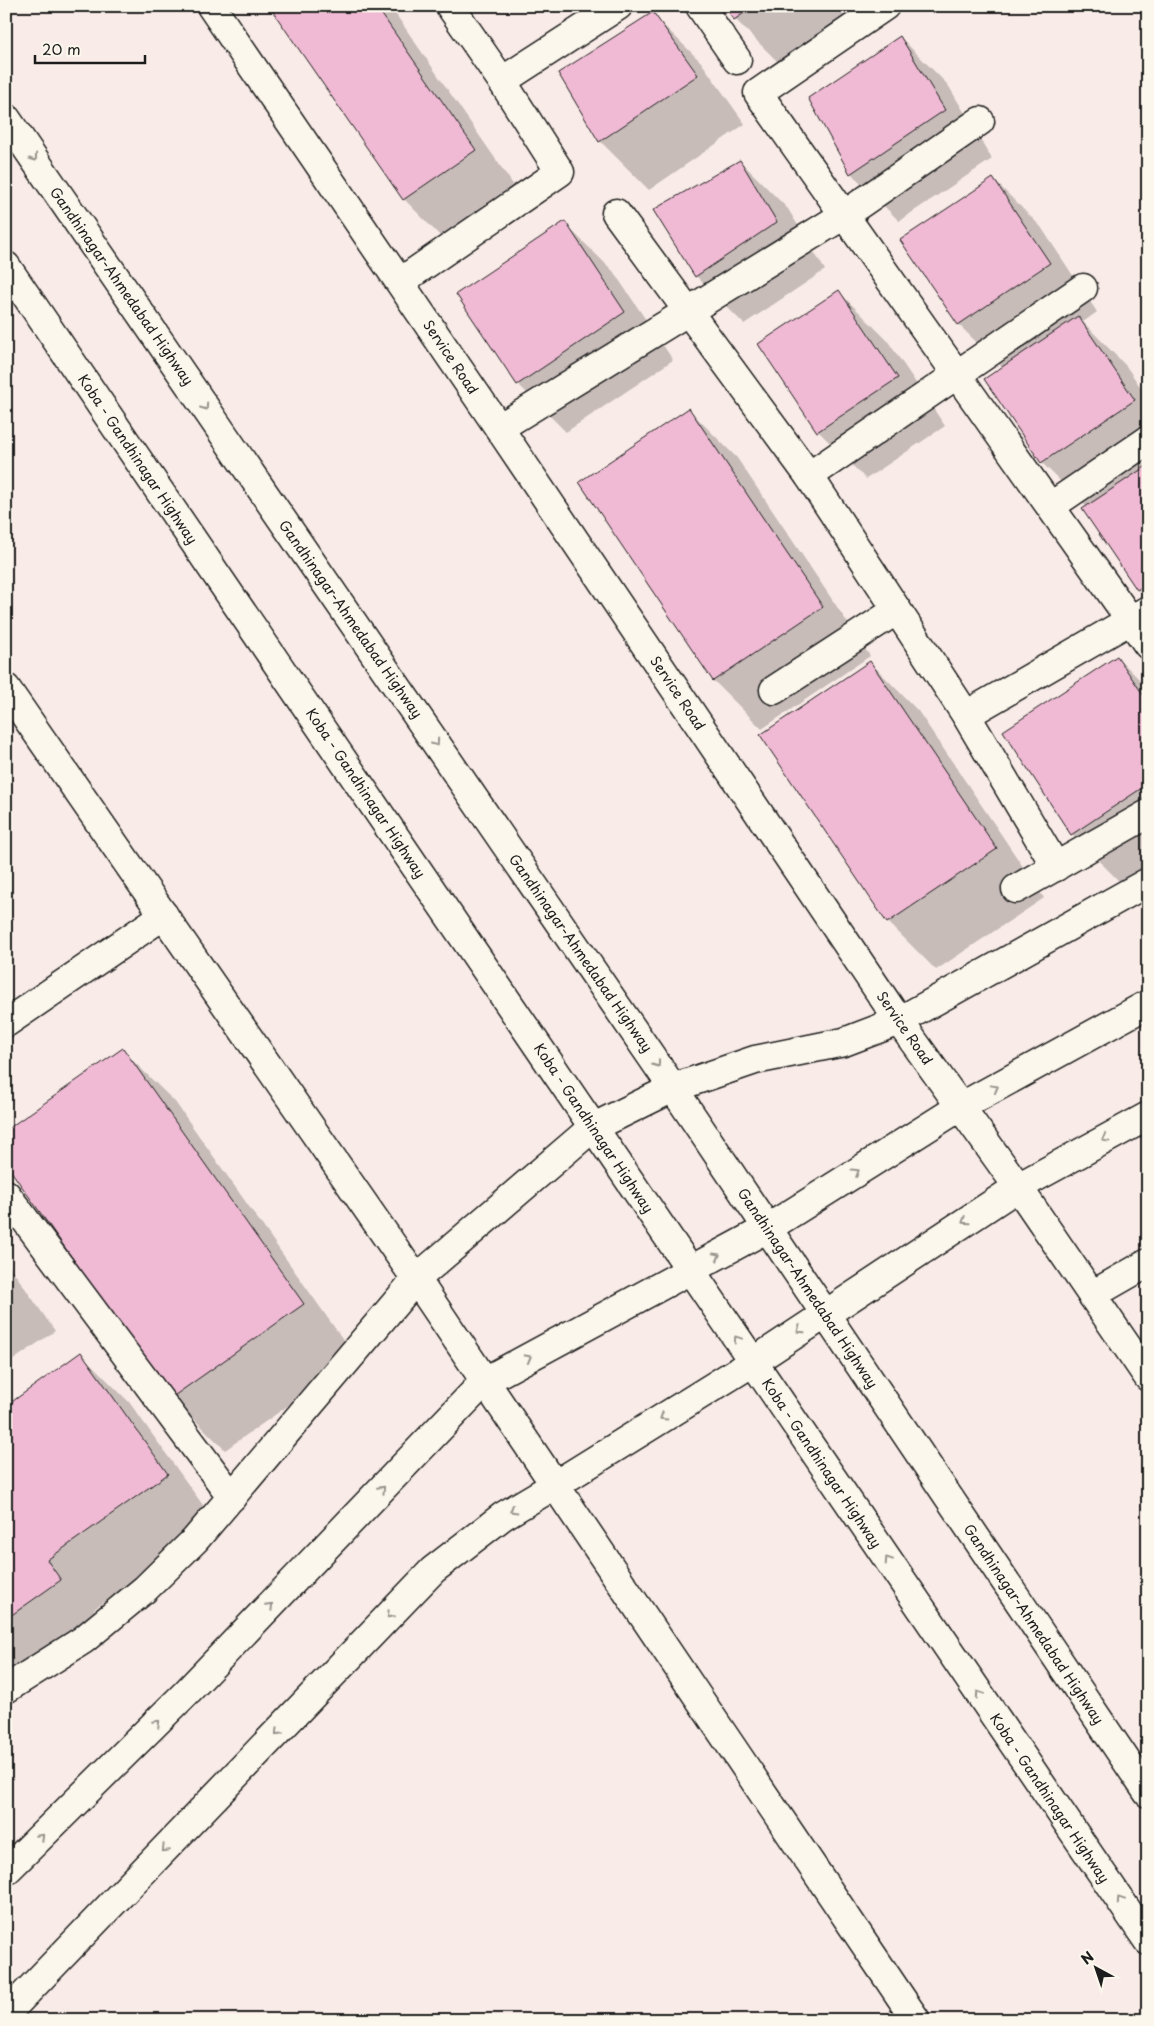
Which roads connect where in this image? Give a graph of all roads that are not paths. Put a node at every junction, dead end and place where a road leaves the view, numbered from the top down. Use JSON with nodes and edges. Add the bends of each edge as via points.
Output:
{"nodes":[{"id":1,"x":211,"y":6,"type":"edge"},
{"id":2,"x":450,"y":6,"type":"edge"},
{"id":3,"x":618,"y":6,"type":"edge"},
{"id":4,"x":700,"y":6,"type":"edge"},
{"id":5,"x":885,"y":6,"type":"edge"},
{"id":6,"x":737,"y":60,"type":"dead end"},
{"id":7,"x":502,"y":81,"type":"junction"},
{"id":8,"x":6,"y":118,"type":"edge"},
{"id":9,"x":980,"y":121,"type":"dead end"},
{"id":10,"x":616,"y":213,"type":"dead end"},
{"id":11,"x":844,"y":215,"type":"junction"},
{"id":12,"x":6,"y":266,"type":"edge"},
{"id":13,"x":400,"y":282,"type":"junction"},
{"id":14,"x":1083,"y":288,"type":"dead end"},
{"id":15,"x":688,"y":312,"type":"junction"},
{"id":16,"x":958,"y":374,"type":"junction"},
{"id":17,"x":500,"y":428,"type":"junction"},
{"id":18,"x":1148,"y":440,"type":"edge"},
{"id":19,"x":809,"y":476,"type":"junction"},
{"id":20,"x":1051,"y":506,"type":"junction"},
{"id":21,"x":897,"y":610,"type":"junction"},
{"id":22,"x":1139,"y":615,"type":"edge"},
{"id":23,"x":1148,"y":645,"type":"edge"},
{"id":24,"x":6,"y":688,"type":"edge"},
{"id":25,"x":774,"y":690,"type":"dead end"},
{"id":26,"x":966,"y":715,"type":"junction"},
{"id":27,"x":1148,"y":814,"type":"edge"},
{"id":28,"x":1056,"y":867,"type":"junction"},
{"id":29,"x":1148,"y":882,"type":"edge"},
{"id":30,"x":1016,"y":889,"type":"dead end"},
{"id":31,"x":164,"y":914,"type":"junction"},
{"id":32,"x":1148,"y":1004,"type":"edge"},
{"id":33,"x":899,"y":1021,"type":"junction"},
{"id":34,"x":6,"y":1023,"type":"edge"},
{"id":35,"x":673,"y":1088,"type":"junction"},
{"id":36,"x":960,"y":1107,"type":"junction"},
{"id":37,"x":1148,"y":1116,"type":"edge"},
{"id":38,"x":592,"y":1128,"type":"junction"},
{"id":39,"x":1018,"y":1186,"type":"junction"},
{"id":40,"x":6,"y":1194,"type":"edge"},
{"id":41,"x":768,"y":1228,"type":"junction"},
{"id":42,"x":1148,"y":1263,"type":"edge"},
{"id":43,"x":690,"y":1270,"type":"junction"},
{"id":44,"x":416,"y":1279,"type":"junction"},
{"id":45,"x":1092,"y":1295,"type":"junction"},
{"id":46,"x":825,"y":1313,"type":"junction"},
{"id":47,"x":753,"y":1362,"type":"junction"},
{"id":48,"x":1148,"y":1377,"type":"edge"},
{"id":49,"x":485,"y":1381,"type":"junction"},
{"id":50,"x":555,"y":1484,"type":"junction"},
{"id":51,"x":232,"y":1497,"type":"junction"},
{"id":52,"x":6,"y":1689,"type":"edge"},
{"id":53,"x":1148,"y":1793,"type":"edge"},
{"id":54,"x":6,"y":1871,"type":"edge"},
{"id":55,"x":1148,"y":1941,"type":"edge"},
{"id":56,"x":6,"y":2014,"type":"edge"},
{"id":57,"x":916,"y":2020,"type":"edge"}],
"edges":[{"from":1,"to":13,"type":"street","name":"Service Road"},
{"from":2,"to":7,"type":"street"},
{"from":3,"to":7,"type":"street"},
{"from":4,"to":6,"type":"street"},
{"from":5,"to":11,"type":"street","via":[[758,93]]},
{"from":7,"to":13,"type":"street","via":[[560,172]]},
{"from":8,"to":35,"type":"street","name":"Gandhinagar-Ahmedabad Highway","one_way":true},
{"from":9,"to":11,"type":"street"},
{"from":10,"to":15,"type":"street"},
{"from":11,"to":15,"type":"street"},
{"from":11,"to":16,"type":"street"},
{"from":12,"to":38,"type":"street","name":"Koba - Gandhinagar Highway"},
{"from":13,"to":17,"type":"street","name":"Service Road"},
{"from":14,"to":16,"type":"street"},
{"from":15,"to":17,"type":"street"},
{"from":15,"to":19,"type":"street"},
{"from":16,"to":19,"type":"street"},
{"from":16,"to":20,"type":"street"},
{"from":17,"to":33,"type":"street","name":"Service Road"},
{"from":18,"to":20,"type":"street"},
{"from":19,"to":21,"type":"street"},
{"from":20,"to":22,"type":"street"},
{"from":21,"to":25,"type":"street"},
{"from":21,"to":26,"type":"street"},
{"from":22,"to":23,"type":"street"},
{"from":22,"to":26,"type":"street"},
{"from":24,"to":31,"type":"street"},
{"from":26,"to":28,"type":"street"},
{"from":27,"to":28,"type":"street"},
{"from":28,"to":30,"type":"street"},
{"from":29,"to":33,"type":"street"},
{"from":31,"to":34,"type":"street"},
{"from":31,"to":44,"type":"street"},
{"from":36,"to":32,"type":"street","one_way":true},
{"from":33,"to":35,"type":"street","via":[[844,1042],[755,1060]]},
{"from":33,"to":36,"type":"street","name":"Service Road"},
{"from":35,"to":38,"type":"street"},
{"from":35,"to":41,"type":"street","name":"Gandhinagar-Ahmedabad Highway"},
{"from":36,"to":39,"type":"street","name":"Service Road"},
{"from":41,"to":36,"type":"street","one_way":true},
{"from":37,"to":39,"type":"street","one_way":true},
{"from":38,"to":43,"type":"street","name":"Koba - Gandhinagar Highway"},
{"from":38,"to":44,"type":"street"},
{"from":39,"to":45,"type":"street","name":"Service Road"},
{"from":39,"to":46,"type":"street","one_way":true},
{"from":40,"to":51,"type":"street"},
{"from":43,"to":41,"type":"street","one_way":true},
{"from":41,"to":46,"type":"street","name":"Gandhinagar-Ahmedabad Highway"},
{"from":42,"to":45,"type":"street"},
{"from":47,"to":43,"type":"street","name":"Koba - Gandhinagar Highway","one_way":true},
{"from":49,"to":43,"type":"street","one_way":true},
{"from":44,"to":49,"type":"street"},
{"from":44,"to":51,"type":"street"},
{"from":45,"to":48,"type":"street","name":"Service Road"},
{"from":46,"to":47,"type":"street","one_way":true},
{"from":46,"to":53,"type":"street","name":"Gandhinagar-Ahmedabad Highway"},
{"from":47,"to":50,"type":"street","one_way":true},
{"from":55,"to":47,"type":"street","name":"Koba - Gandhinagar Highway","one_way":true},
{"from":49,"to":50,"type":"street"},
{"from":54,"to":49,"type":"street","one_way":true,"via":[[186,1693]]},
{"from":50,"to":56,"type":"street","one_way":true,"via":[[503,1516],[433,1570]]},
{"from":50,"to":57,"type":"street"},
{"from":51,"to":52,"type":"street","via":[[145,1589],[83,1640]]}]}
